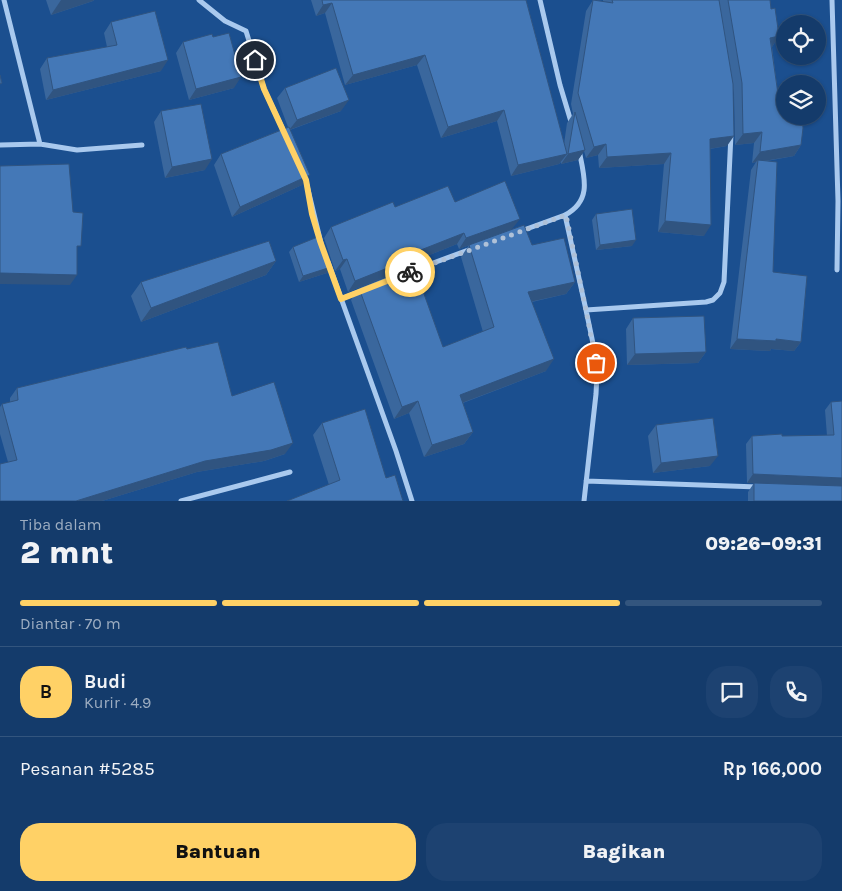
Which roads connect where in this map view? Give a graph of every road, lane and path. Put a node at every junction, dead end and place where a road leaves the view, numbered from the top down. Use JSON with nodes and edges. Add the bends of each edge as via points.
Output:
{"nodes":[{"id":1,"x":4,"y":0,"type":"edge"},
{"id":2,"x":199,"y":0,"type":"edge"},
{"id":3,"x":540,"y":0,"type":"edge"},
{"id":4,"x":832,"y":0,"type":"edge"},
{"id":5,"x":730,"y":125,"type":"edge"},
{"id":6,"x":574,"y":129,"type":"edge"},
{"id":7,"x":288,"y":139,"type":"edge"},
{"id":8,"x":40,"y":144,"type":"junction"},
{"id":9,"x":0,"y":145,"type":"edge"},
{"id":10,"x":142,"y":145,"type":"dead end"},
{"id":11,"x":578,"y":146,"type":"edge"},
{"id":12,"x":303,"y":171,"type":"edge"},
{"id":13,"x":566,"y":215,"type":"junction"},
{"id":14,"x":511,"y":235,"type":"edge"},
{"id":15,"x":474,"y":248,"type":"edge"},
{"id":16,"x":323,"y":250,"type":"edge"},
{"id":17,"x":326,"y":258,"type":"edge"},
{"id":18,"x":837,"y":270,"type":"dead end"},
{"id":19,"x":403,"y":275,"type":"edge"},
{"id":20,"x":367,"y":288,"type":"edge"},
{"id":21,"x":341,"y":299,"type":"junction"},
{"id":22,"x":586,"y":310,"type":"junction"},
{"id":23,"x":290,"y":472,"type":"dead end"},
{"id":24,"x":586,"y":481,"type":"junction"},
{"id":25,"x":762,"y":487,"type":"edge"},
{"id":26,"x":181,"y":501,"type":"edge"},
{"id":27,"x":412,"y":501,"type":"edge"},
{"id":28,"x":584,"y":501,"type":"edge"}],
"edges":[{"from":1,"to":8,"type":"street"},
{"from":2,"to":7,"type":"street","via":[[225,21],[246,31],[264,89]]},
{"from":3,"to":6,"type":"street"},
{"from":4,"to":18,"type":"street"},
{"from":5,"to":22,"type":"street","via":[[727,240],[724,282],[720,293],[706,302]]},
{"from":8,"to":9,"type":"street"},
{"from":8,"to":10,"type":"street","via":[[77,150]]},
{"from":11,"to":13,"type":"street","via":[[584,194],[581,203]]},
{"from":12,"to":16,"type":"street"},
{"from":13,"to":14,"type":"street"},
{"from":13,"to":22,"type":"street"},
{"from":15,"to":19,"type":"street"},
{"from":17,"to":21,"type":"street"},
{"from":20,"to":21,"type":"street"},
{"from":21,"to":27,"type":"street"},
{"from":22,"to":24,"type":"street","via":[[597,373]]},
{"from":23,"to":26,"type":"street"},
{"from":24,"to":25,"type":"street"},
{"from":24,"to":28,"type":"street"}]}
